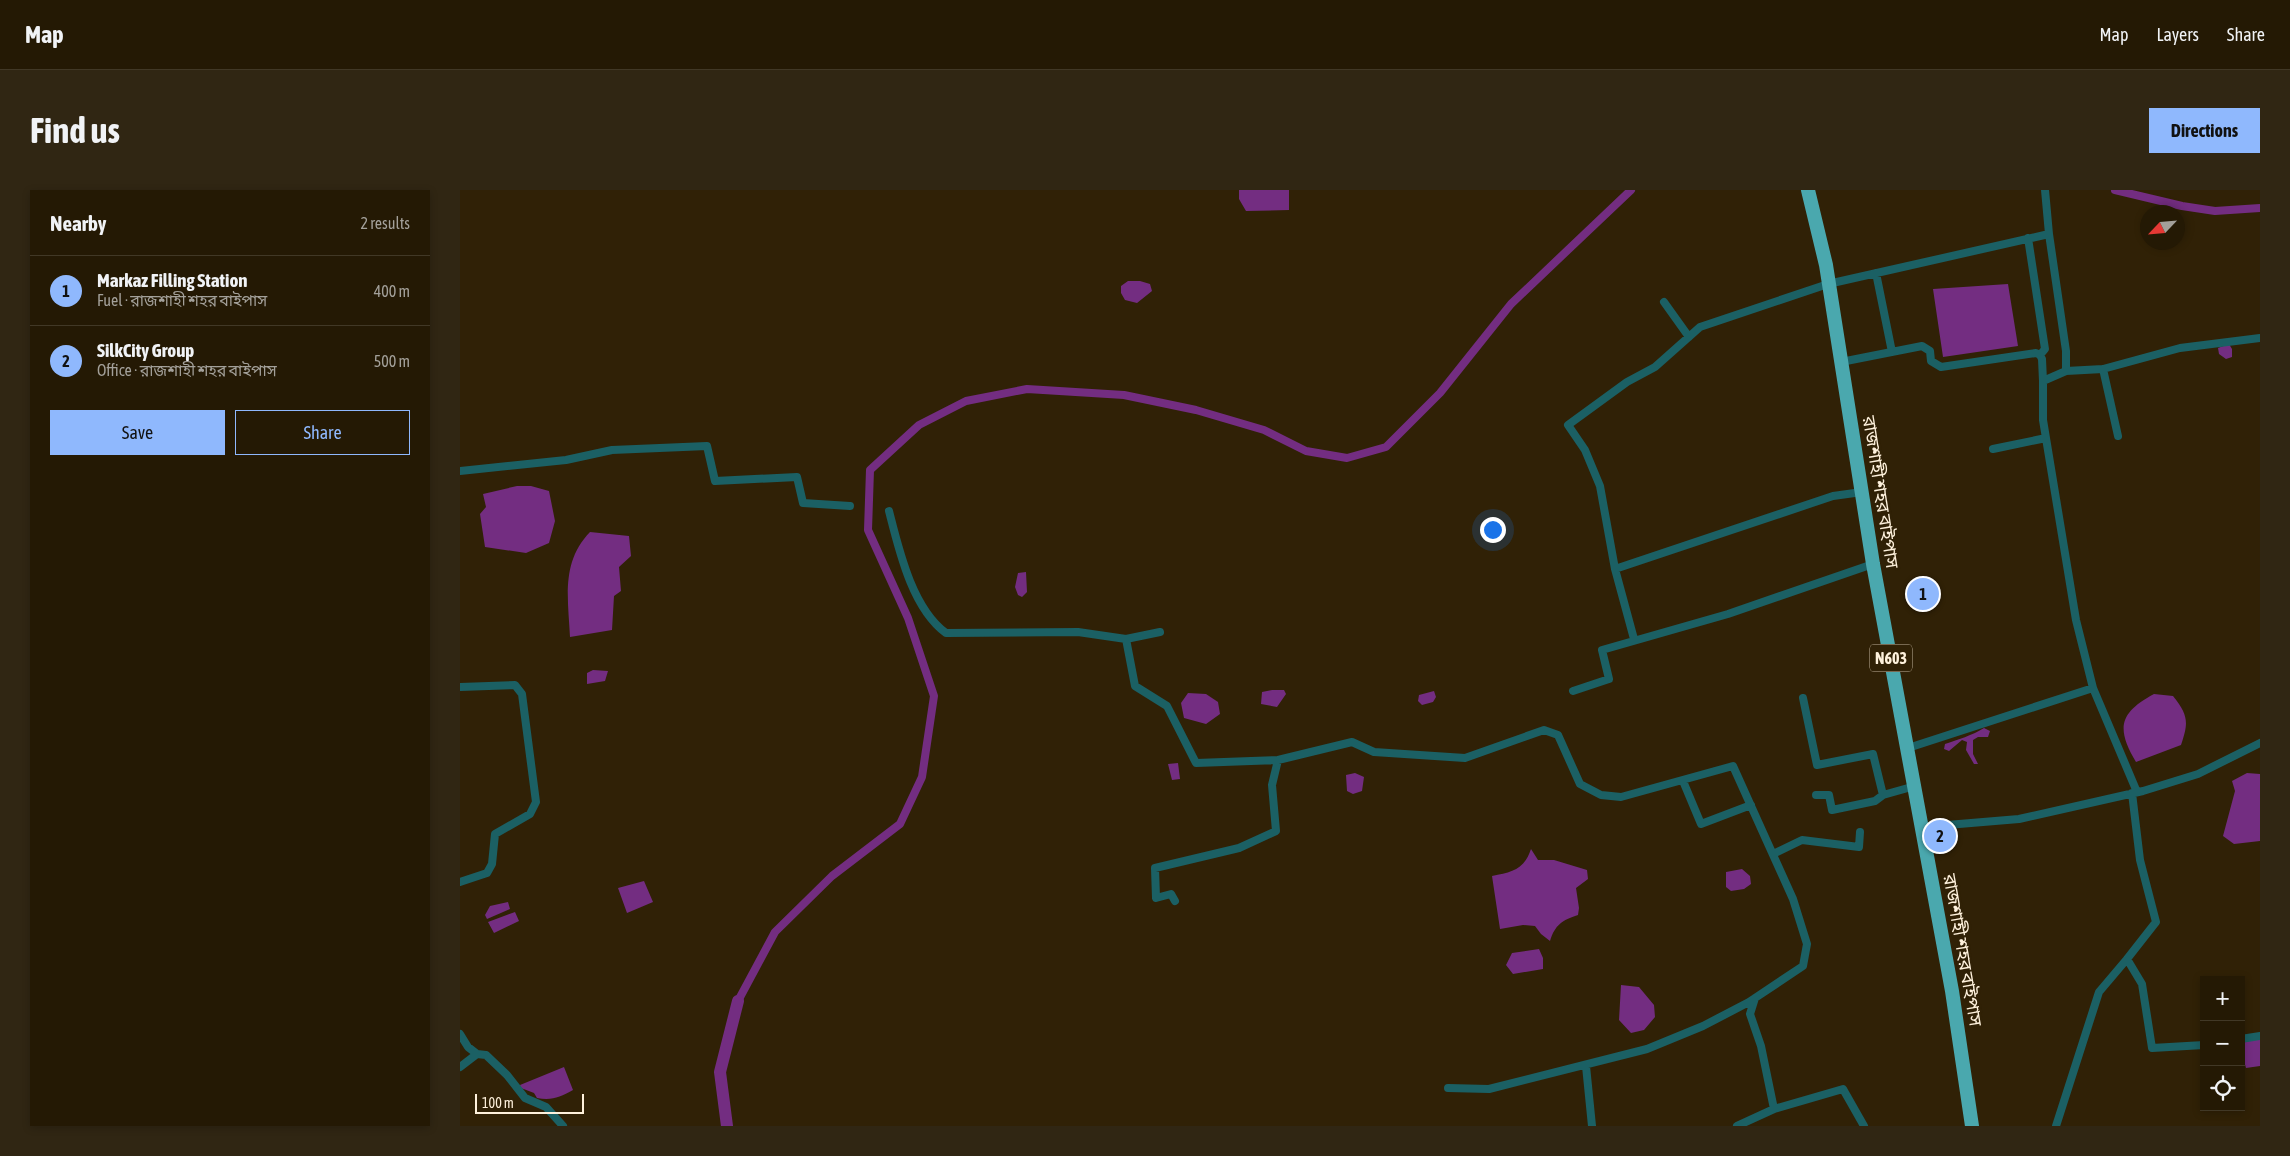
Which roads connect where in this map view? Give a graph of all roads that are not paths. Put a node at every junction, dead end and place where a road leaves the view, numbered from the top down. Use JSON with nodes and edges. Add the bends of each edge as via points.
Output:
{"nodes":[{"id":1,"x":1808,"y":190,"type":"edge"},
{"id":2,"x":2045,"y":190,"type":"edge"},
{"id":3,"x":2049,"y":234,"type":"junction"},
{"id":4,"x":2028,"y":238,"type":"junction"},
{"id":5,"x":1876,"y":273,"type":"junction"},
{"id":6,"x":1828,"y":284,"type":"junction"},
{"id":7,"x":1664,"y":302,"type":"dead end"},
{"id":8,"x":1689,"y":337,"type":"junction"},
{"id":9,"x":2260,"y":338,"type":"edge"},
{"id":10,"x":1892,"y":352,"type":"junction"},
{"id":11,"x":2040,"y":355,"type":"junction"},
{"id":12,"x":1841,"y":362,"type":"junction"},
{"id":13,"x":2104,"y":369,"type":"junction"},
{"id":14,"x":2066,"y":372,"type":"junction"},
{"id":15,"x":2042,"y":381,"type":"junction"},
{"id":16,"x":2118,"y":436,"type":"dead end"},
{"id":17,"x":2046,"y":438,"type":"junction"},
{"id":18,"x":1993,"y":449,"type":"dead end"},
{"id":19,"x":460,"y":472,"type":"edge"},
{"id":20,"x":1862,"y":492,"type":"junction"},
{"id":21,"x":850,"y":506,"type":"dead end"},
{"id":22,"x":889,"y":511,"type":"dead end"},
{"id":23,"x":1873,"y":564,"type":"junction"},
{"id":24,"x":1615,"y":569,"type":"junction"},
{"id":25,"x":1160,"y":632,"type":"dead end"},
{"id":26,"x":1126,"y":639,"type":"junction"},
{"id":27,"x":1634,"y":639,"type":"junction"},
{"id":28,"x":460,"y":687,"type":"edge"},
{"id":29,"x":2093,"y":688,"type":"junction"},
{"id":30,"x":1573,"y":692,"type":"dead end"},
{"id":31,"x":1802,"y":698,"type":"dead end"},
{"id":32,"x":2260,"y":743,"type":"edge"},
{"id":33,"x":1908,"y":748,"type":"junction"},
{"id":34,"x":1278,"y":760,"type":"junction"},
{"id":35,"x":1683,"y":781,"type":"junction"},
{"id":36,"x":1915,"y":786,"type":"junction"},
{"id":37,"x":2134,"y":793,"type":"junction"},
{"id":38,"x":1816,"y":795,"type":"dead end"},
{"id":39,"x":1883,"y":795,"type":"junction"},
{"id":40,"x":1751,"y":805,"type":"junction"},
{"id":41,"x":1923,"y":827,"type":"junction"},
{"id":42,"x":1860,"y":832,"type":"dead end"},
{"id":43,"x":1773,"y":854,"type":"junction"},
{"id":44,"x":460,"y":882,"type":"edge"},
{"id":45,"x":1175,"y":901,"type":"dead end"},
{"id":46,"x":2127,"y":959,"type":"junction"},
{"id":47,"x":1755,"y":998,"type":"junction"},
{"id":48,"x":460,"y":1034,"type":"edge"},
{"id":49,"x":2260,"y":1036,"type":"edge"},
{"id":50,"x":2245,"y":1038,"type":"edge"},
{"id":51,"x":2200,"y":1045,"type":"edge"},
{"id":52,"x":477,"y":1054,"type":"junction"},
{"id":53,"x":1586,"y":1066,"type":"junction"},
{"id":54,"x":460,"y":1067,"type":"edge"},
{"id":55,"x":1448,"y":1088,"type":"dead end"},
{"id":56,"x":1774,"y":1109,"type":"junction"},
{"id":57,"x":563,"y":1126,"type":"edge"},
{"id":58,"x":1592,"y":1126,"type":"edge"},
{"id":59,"x":1737,"y":1126,"type":"edge"},
{"id":60,"x":1864,"y":1126,"type":"edge"},
{"id":61,"x":1972,"y":1126,"type":"edge"},
{"id":62,"x":2056,"y":1126,"type":"edge"}],
"edges":[{"from":1,"to":6,"type":"highway","name":"রাজশাহী শহর বাইপাস","number":"N603"},
{"from":2,"to":3,"type":"street"},
{"from":3,"to":4,"type":"street"},
{"from":3,"to":14,"type":"street","via":[[2066,351]]},
{"from":4,"to":5,"type":"street"},
{"from":4,"to":11,"type":"street","via":[[2045,349]]},
{"from":5,"to":6,"type":"street"},
{"from":5,"to":10,"type":"street"},
{"from":6,"to":8,"type":"street","via":[[1700,327]]},
{"from":6,"to":12,"type":"highway","name":"রাজশাহী শহর বাইপাস","number":"N603"},
{"from":7,"to":8,"type":"street"},
{"from":8,"to":24,"type":"street","via":[[1655,367],[1627,382],[1568,424],[1585,450],[1600,486]]},
{"from":9,"to":13,"type":"street","via":[[2180,348]]},
{"from":10,"to":11,"type":"street","via":[[1927,347],[1931,361],[1941,367]]},
{"from":10,"to":12,"type":"street"},
{"from":11,"to":15,"type":"street"},
{"from":12,"to":20,"type":"highway","name":"রাজশাহী শহর বাইপাস","number":"N603"},
{"from":13,"to":14,"type":"street"},
{"from":13,"to":16,"type":"street"},
{"from":14,"to":15,"type":"street"},
{"from":15,"to":17,"type":"street"},
{"from":17,"to":18,"type":"street"},
{"from":17,"to":29,"type":"street","via":[[2074,610]]},
{"from":19,"to":21,"type":"street","via":[[566,460],[612,450],[707,446],[715,481],[797,477],[803,503]]},
{"from":20,"to":23,"type":"highway","name":"রাজশাহী শহর বাইপাস","number":"N603"},
{"from":20,"to":24,"type":"street","via":[[1833,496]]},
{"from":22,"to":26,"type":"street","via":[[900,554],[919,600],[933,624],[946,633],[1078,632]]},
{"from":23,"to":27,"type":"street","via":[[1728,614]]},
{"from":23,"to":33,"type":"highway","name":"রাজশাহী শহর বাইপাস","number":"N603"},
{"from":24,"to":27,"type":"street"},
{"from":25,"to":26,"type":"street"},
{"from":26,"to":34,"type":"street","via":[[1135,686],[1167,706],[1196,764]]},
{"from":27,"to":30,"type":"street","via":[[1602,650],[1608,679]]},
{"from":28,"to":44,"type":"street","via":[[515,685],[522,694],[536,802],[530,814],[495,834],[492,864],[487,873]]},
{"from":29,"to":33,"type":"street"},
{"from":29,"to":37,"type":"street"},
{"from":31,"to":39,"type":"street","via":[[1816,765],[1873,754]]},
{"from":32,"to":37,"type":"street","via":[[2198,774]]},
{"from":33,"to":36,"type":"highway","name":"রাজশাহী শহর বাইপাস","number":"N603"},
{"from":34,"to":35,"type":"street","via":[[1352,742],[1374,752],[1465,758],[1544,730],[1558,736],[1580,784],[1601,795],[1621,797]]},
{"from":34,"to":45,"type":"street","via":[[1272,785],[1276,831],[1239,848],[1155,868],[1156,898],[1171,894]]},
{"from":35,"to":40,"type":"street","via":[[1733,766]]},
{"from":35,"to":40,"type":"street","via":[[1701,824]]},
{"from":36,"to":39,"type":"street"},
{"from":36,"to":41,"type":"highway","name":"রাজশাহী শহর বাইপাস","number":"N603"},
{"from":37,"to":41,"type":"street","via":[[2019,819]]},
{"from":37,"to":46,"type":"street","via":[[2140,860],[2156,922]]},
{"from":38,"to":39,"type":"street","via":[[1829,795],[1832,810],[1875,801]]},
{"from":40,"to":43,"type":"street"},
{"from":41,"to":61,"type":"highway","name":"রাজশাহী শহর বাইপাস","number":"N603"},
{"from":42,"to":43,"type":"street","via":[[1859,847],[1802,840]]},
{"from":43,"to":47,"type":"street","via":[[1793,899],[1806,944],[1803,966]]},
{"from":46,"to":51,"type":"street","via":[[2142,984],[2152,1048]]},
{"from":46,"to":62,"type":"street","via":[[2099,992]]},
{"from":47,"to":53,"type":"street","via":[[1703,1026],[1647,1049]]},
{"from":47,"to":56,"type":"street","via":[[1750,1014]]},
{"from":48,"to":52,"type":"street","via":[[468,1048]]},
{"from":49,"to":50,"type":"street"},
{"from":52,"to":54,"type":"street"},
{"from":52,"to":57,"type":"street","via":[[486,1055],[525,1098],[546,1107]]},
{"from":53,"to":55,"type":"street","via":[[1489,1089]]},
{"from":53,"to":58,"type":"street"},
{"from":56,"to":59,"type":"street"},
{"from":56,"to":60,"type":"street","via":[[1843,1089]]}]}
